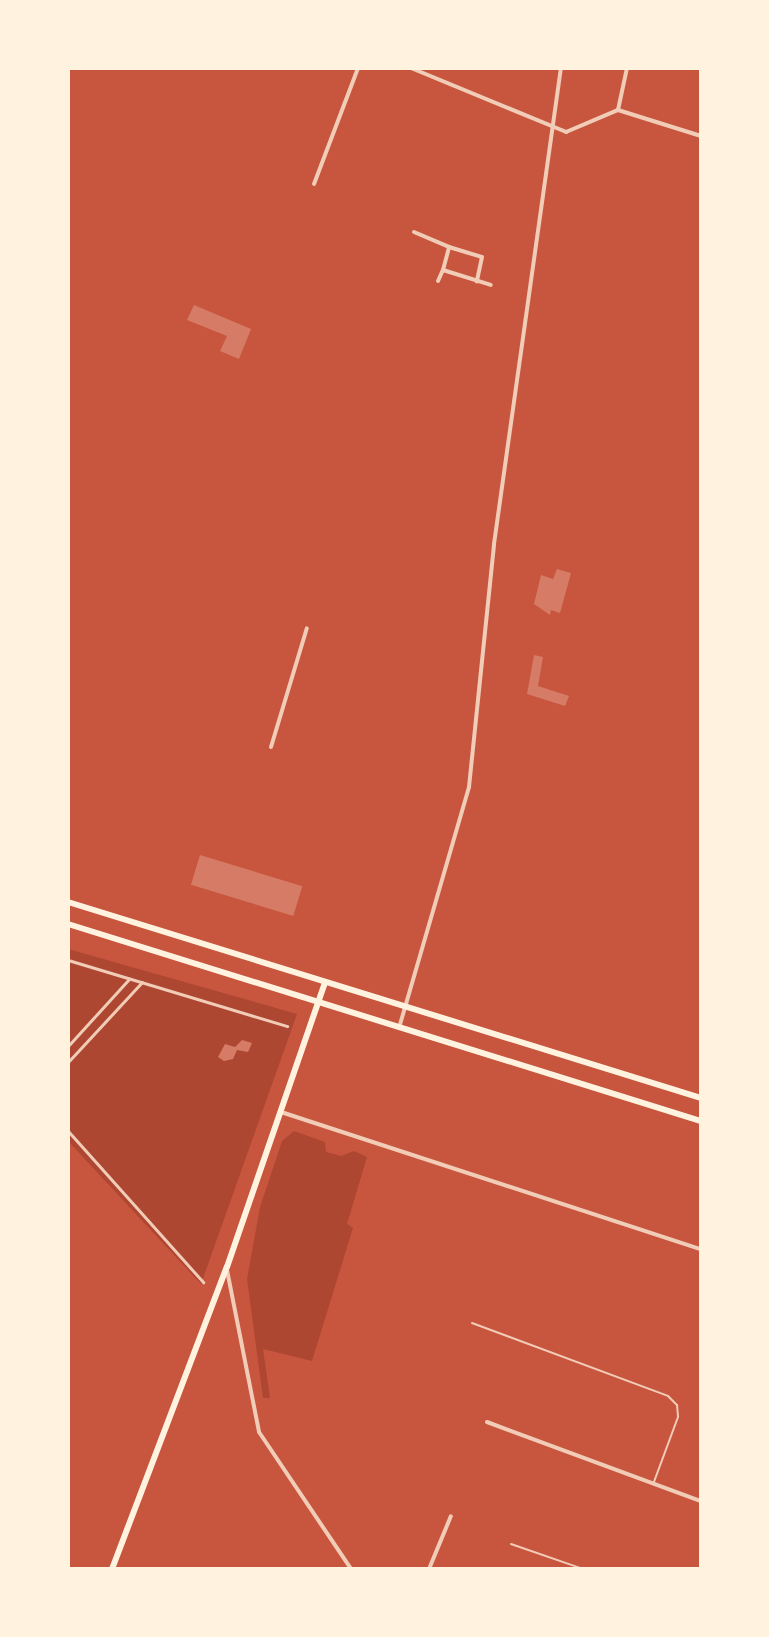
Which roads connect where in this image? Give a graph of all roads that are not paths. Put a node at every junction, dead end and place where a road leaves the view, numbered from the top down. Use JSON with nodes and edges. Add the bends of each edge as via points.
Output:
{"nodes":[{"id":1,"x":358,"y":68,"type":"edge"},
{"id":2,"x":411,"y":68,"type":"edge"},
{"id":3,"x":561,"y":68,"type":"edge"},
{"id":4,"x":627,"y":68,"type":"edge"},
{"id":5,"x":618,"y":110,"type":"junction"},
{"id":6,"x":555,"y":127,"type":"junction"},
{"id":7,"x":701,"y":136,"type":"edge"},
{"id":8,"x":314,"y":184,"type":"dead end"},
{"id":9,"x":414,"y":232,"type":"dead end"},
{"id":10,"x":449,"y":247,"type":"junction"},
{"id":11,"x":443,"y":270,"type":"junction"},
{"id":12,"x":438,"y":281,"type":"dead end"},
{"id":13,"x":477,"y":281,"type":"junction"},
{"id":14,"x":491,"y":285,"type":"dead end"},
{"id":15,"x":307,"y":628,"type":"dead end"},
{"id":16,"x":271,"y":747,"type":"dead end"},
{"id":17,"x":68,"y":902,"type":"edge"},
{"id":18,"x":68,"y":924,"type":"edge"},
{"id":19,"x":68,"y":960,"type":"edge"},
{"id":20,"x":129,"y":979,"type":"junction"},
{"id":21,"x":142,"y":982,"type":"junction"},
{"id":22,"x":325,"y":982,"type":"junction"},
{"id":23,"x":318,"y":1003,"type":"junction"},
{"id":24,"x":406,"y":1006,"type":"junction"},
{"id":25,"x":287,"y":1026,"type":"dead end"},
{"id":26,"x":399,"y":1028,"type":"junction"},
{"id":27,"x":68,"y":1046,"type":"edge"},
{"id":28,"x":68,"y":1062,"type":"edge"},
{"id":29,"x":701,"y":1098,"type":"edge"},
{"id":30,"x":278,"y":1112,"type":"junction"},
{"id":31,"x":701,"y":1121,"type":"edge"},
{"id":32,"x":68,"y":1131,"type":"edge"},
{"id":33,"x":701,"y":1249,"type":"edge"},
{"id":34,"x":227,"y":1267,"type":"junction"},
{"id":35,"x":203,"y":1282,"type":"dead end"},
{"id":36,"x":472,"y":1323,"type":"dead end"},
{"id":37,"x":487,"y":1422,"type":"dead end"},
{"id":38,"x":653,"y":1484,"type":"junction"},
{"id":39,"x":701,"y":1501,"type":"edge"},
{"id":40,"x":451,"y":1516,"type":"dead end"},
{"id":41,"x":511,"y":1544,"type":"dead end"},
{"id":42,"x":112,"y":1569,"type":"edge"},
{"id":43,"x":351,"y":1569,"type":"edge"},
{"id":44,"x":429,"y":1569,"type":"edge"},
{"id":45,"x":583,"y":1569,"type":"edge"}],
"edges":[{"from":1,"to":8,"type":"street"},
{"from":2,"to":6,"type":"street"},
{"from":3,"to":6,"type":"street"},
{"from":4,"to":5,"type":"street"},
{"from":5,"to":6,"type":"street","via":[[566,132]]},
{"from":5,"to":7,"type":"street"},
{"from":6,"to":24,"type":"street","via":[[494,544],[469,787]]},
{"from":9,"to":10,"type":"street"},
{"from":10,"to":11,"type":"street"},
{"from":10,"to":13,"type":"street","via":[[482,257]]},
{"from":11,"to":12,"type":"street"},
{"from":11,"to":13,"type":"street"},
{"from":13,"to":14,"type":"street"},
{"from":15,"to":16,"type":"street"},
{"from":17,"to":22,"type":"main road"},
{"from":18,"to":23,"type":"main road"},
{"from":19,"to":20,"type":"street"},
{"from":20,"to":21,"type":"street"},
{"from":20,"to":27,"type":"street"},
{"from":21,"to":25,"type":"street"},
{"from":21,"to":28,"type":"street"},
{"from":22,"to":23,"type":"main road"},
{"from":22,"to":24,"type":"main road"},
{"from":23,"to":26,"type":"main road"},
{"from":23,"to":30,"type":"main road"},
{"from":24,"to":26,"type":"street"},
{"from":24,"to":29,"type":"main road"},
{"from":26,"to":31,"type":"main road"},
{"from":30,"to":33,"type":"street"},
{"from":30,"to":34,"type":"main road"},
{"from":32,"to":35,"type":"street"},
{"from":34,"to":42,"type":"main road"},
{"from":34,"to":43,"type":"street","via":[[259,1432]]},
{"from":36,"to":38,"type":"lane","via":[[668,1396],[677,1405],[678,1417]]},
{"from":37,"to":38,"type":"street"},
{"from":38,"to":39,"type":"street"},
{"from":40,"to":44,"type":"street"},
{"from":41,"to":45,"type":"lane"}]}
